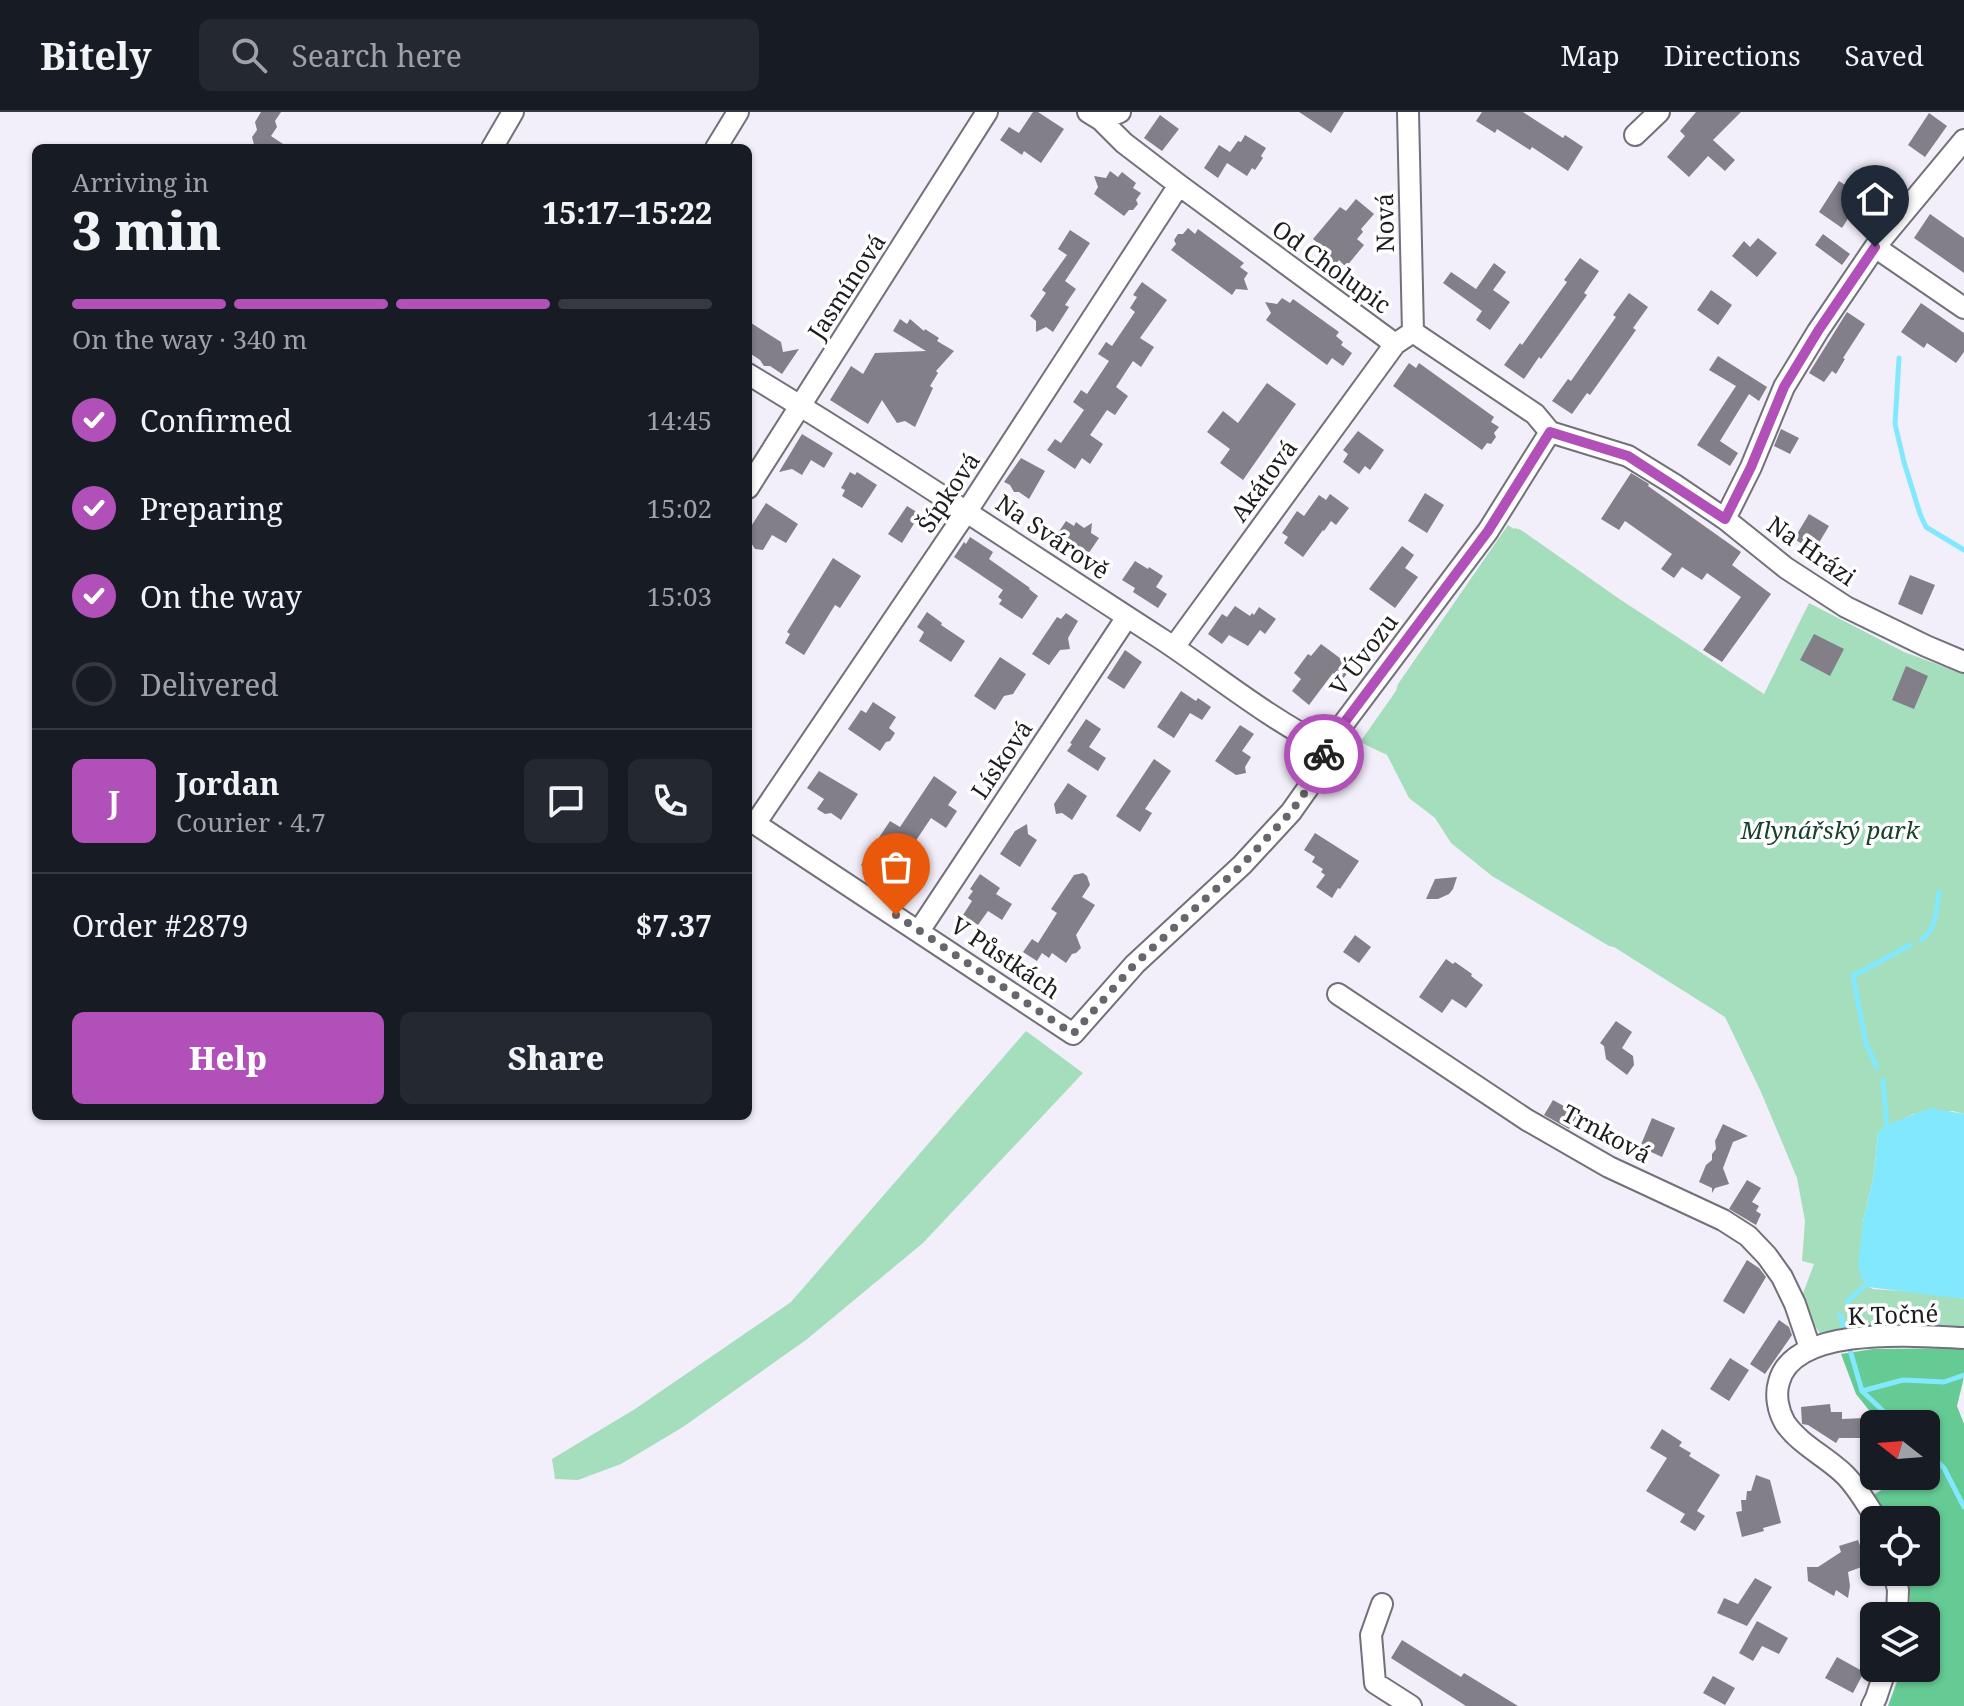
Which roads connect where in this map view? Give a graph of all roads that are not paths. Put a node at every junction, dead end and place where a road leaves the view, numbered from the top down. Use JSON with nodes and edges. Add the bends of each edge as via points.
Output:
{"nodes":[{"id":1,"x":513,"y":112,"type":"edge"},
{"id":2,"x":738,"y":112,"type":"edge"},
{"id":3,"x":987,"y":112,"type":"edge"},
{"id":4,"x":1408,"y":112,"type":"edge"},
{"id":5,"x":1659,"y":112,"type":"edge"},
{"id":6,"x":1103,"y":115,"type":"edge"},
{"id":7,"x":1635,"y":135,"type":"dead end"},
{"id":8,"x":1964,"y":140,"type":"edge"},
{"id":9,"x":494,"y":144,"type":"edge"},
{"id":10,"x":718,"y":144,"type":"edge"},
{"id":11,"x":1179,"y":185,"type":"junction"},
{"id":12,"x":1875,"y":247,"type":"junction"},
{"id":13,"x":1964,"y":308,"type":"edge"},
{"id":14,"x":1413,"y":332,"type":"junction"},
{"id":15,"x":1395,"y":344,"type":"junction"},
{"id":16,"x":752,"y":376,"type":"edge"},
{"id":17,"x":800,"y":405,"type":"junction"},
{"id":18,"x":1550,"y":432,"type":"junction"},
{"id":19,"x":752,"y":482,"type":"edge"},
{"id":20,"x":967,"y":511,"type":"junction"},
{"id":21,"x":1725,"y":519,"type":"junction"},
{"id":22,"x":1127,"y":617,"type":"junction"},
{"id":23,"x":1174,"y":647,"type":"junction"},
{"id":24,"x":1964,"y":662,"type":"edge"},
{"id":25,"x":1326,"y":747,"type":"junction"},
{"id":26,"x":752,"y":821,"type":"edge"},
{"id":27,"x":919,"y":931,"type":"junction"},
{"id":28,"x":1338,"y":994,"type":"dead end"},
{"id":29,"x":1073,"y":1034,"type":"joint"},
{"id":30,"x":1964,"y":1338,"type":"edge"},
{"id":31,"x":1819,"y":1346,"type":"junction"},
{"id":32,"x":1868,"y":1506,"type":"edge"},
{"id":33,"x":1382,"y":1604,"type":"dead end"},
{"id":34,"x":1881,"y":1682,"type":"edge"},
{"id":35,"x":1375,"y":1683,"type":"junction"},
{"id":36,"x":1376,"y":1706,"type":"edge"},
{"id":37,"x":1411,"y":1706,"type":"edge"},
{"id":38,"x":1872,"y":1706,"type":"edge"}],
"edges":[{"from":1,"to":9,"type":"street"},
{"from":2,"to":10,"type":"street"},
{"from":3,"to":17,"type":"street","name":"Jasmínová"},
{"from":4,"to":14,"type":"street","name":"Nová"},
{"from":5,"to":7,"type":"street"},
{"from":6,"to":11,"type":"street","name":"Od Cholupic","via":[[1124,143]]},
{"from":8,"to":12,"type":"street"},
{"from":11,"to":15,"type":"street","name":"Od Cholupic"},
{"from":11,"to":20,"type":"street","name":"Šípková"},
{"from":12,"to":13,"type":"street"},
{"from":12,"to":21,"type":"street","via":[[1784,387]]},
{"from":14,"to":15,"type":"street","name":"Od Cholupic"},
{"from":14,"to":18,"type":"street","name":"Od Cholupic","via":[[1535,414]]},
{"from":15,"to":23,"type":"street","name":"Akátová"},
{"from":16,"to":17,"type":"street","name":"Na Svárově"},
{"from":17,"to":19,"type":"street","name":"Jasmínová"},
{"from":17,"to":20,"type":"street","name":"Na Svárově"},
{"from":18,"to":21,"type":"street","name":"Na Hrázi","via":[[1628,456]]},
{"from":18,"to":25,"type":"street","name":"V Úvozu","via":[[1488,531]]},
{"from":20,"to":22,"type":"street","name":"Na Svárově"},
{"from":20,"to":26,"type":"street","name":"Šípková"},
{"from":21,"to":24,"type":"street","name":"Na Hrázi","via":[[1846,607]]},
{"from":22,"to":23,"type":"street","name":"Na Svárově"},
{"from":22,"to":27,"type":"street","name":"Lísková"},
{"from":23,"to":25,"type":"street","name":"Na Svárově","via":[[1297,733]]},
{"from":25,"to":29,"type":"street","name":"V Úvozu","via":[[1320,771],[1291,812],[1135,964]]},
{"from":26,"to":27,"type":"street","name":"V Půstkách"},
{"from":27,"to":29,"type":"street","name":"V Půstkách"},
{"from":28,"to":31,"type":"street","name":"Trnková","via":[[1527,1120],[1748,1236],[1782,1277]]},
{"from":30,"to":31,"type":"street","name":"K Točné","via":[[1857,1338]]},
{"from":31,"to":32,"type":"street","via":[[1784,1369],[1777,1391],[1779,1413],[1799,1438],[1848,1477]]},
{"from":33,"to":35,"type":"street","via":[[1371,1635]]},
{"from":34,"to":38,"type":"street"},
{"from":35,"to":36,"type":"street"},
{"from":35,"to":37,"type":"street"}]}
